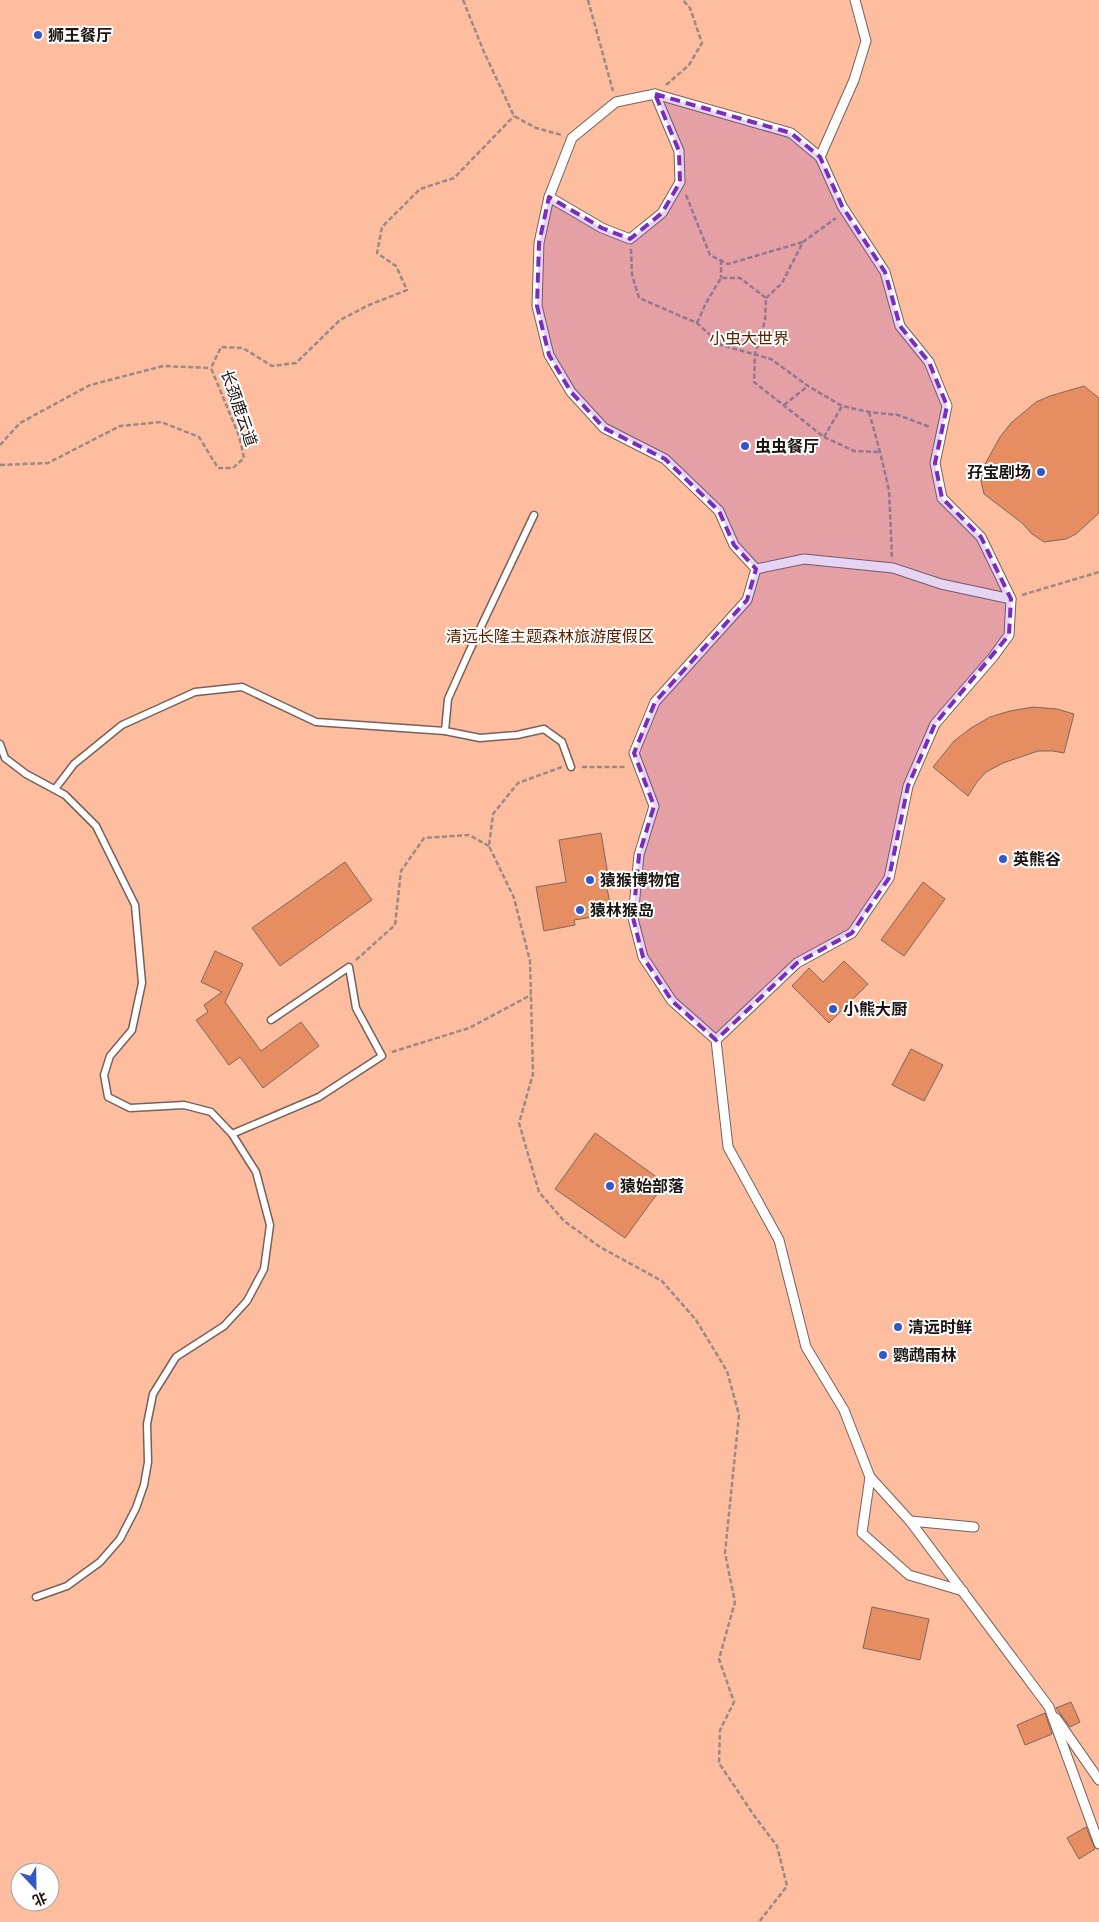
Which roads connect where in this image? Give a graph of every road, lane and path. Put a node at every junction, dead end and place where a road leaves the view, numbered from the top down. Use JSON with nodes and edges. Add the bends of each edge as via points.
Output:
{"nodes":[{"id":1,"x":463,"y":0,"type":"edge"},
{"id":2,"x":588,"y":0,"type":"edge"},
{"id":3,"x":683,"y":0,"type":"edge"},
{"id":4,"x":855,"y":0,"type":"edge"},
{"id":5,"x":655,"y":94,"type":"junction"},
{"id":6,"x":616,"y":102,"type":"junction"},
{"id":7,"x":514,"y":116,"type":"junction"},
{"id":8,"x":572,"y":138,"type":"junction"},
{"id":9,"x":820,"y":157,"type":"junction"},
{"id":10,"x":680,"y":182,"type":"junction"},
{"id":11,"x":549,"y":197,"type":"junction"},
{"id":12,"x":845,"y":211,"type":"junction"},
{"id":13,"x":630,"y":239,"type":"junction"},
{"id":14,"x":803,"y":242,"type":"junction"},
{"id":15,"x":721,"y":260,"type":"junction"},
{"id":16,"x":721,"y":278,"type":"junction"},
{"id":17,"x":766,"y":298,"type":"junction"},
{"id":18,"x":697,"y":323,"type":"junction"},
{"id":19,"x":755,"y":354,"type":"junction"},
{"id":20,"x":212,"y":368,"type":"junction"},
{"id":21,"x":808,"y":386,"type":"junction"},
{"id":22,"x":783,"y":405,"type":"junction"},
{"id":23,"x":842,"y":406,"type":"junction"},
{"id":24,"x":869,"y":412,"type":"junction"},
{"id":25,"x":941,"y":431,"type":"junction"},
{"id":26,"x":824,"y":437,"type":"junction"},
{"id":27,"x":0,"y":445,"type":"edge"},
{"id":28,"x":880,"y":452,"type":"junction"},
{"id":29,"x":0,"y":465,"type":"edge"},
{"id":30,"x":534,"y":515,"type":"dead end"},
{"id":31,"x":892,"y":568,"type":"junction"},
{"id":32,"x":756,"y":569,"type":"junction"},
{"id":33,"x":1099,"y":572,"type":"edge"},
{"id":34,"x":1011,"y":599,"type":"junction"},
{"id":35,"x":445,"y":731,"type":"junction"},
{"id":36,"x":0,"y":744,"type":"edge"},
{"id":37,"x":639,"y":766,"type":"junction"},
{"id":38,"x":571,"y":767,"type":"junction"},
{"id":39,"x":55,"y":789,"type":"junction"},
{"id":40,"x":490,"y":846,"type":"junction"},
{"id":41,"x":348,"y":967,"type":"junction"},
{"id":42,"x":531,"y":995,"type":"junction"},
{"id":43,"x":271,"y":1020,"type":"dead end"},
{"id":44,"x":716,"y":1040,"type":"junction"},
{"id":45,"x":382,"y":1056,"type":"junction"},
{"id":46,"x":232,"y":1134,"type":"junction"},
{"id":47,"x":870,"y":1477,"type":"junction"},
{"id":48,"x":910,"y":1521,"type":"junction"},
{"id":49,"x":974,"y":1527,"type":"dead end"},
{"id":50,"x":962,"y":1591,"type":"junction"},
{"id":51,"x":36,"y":1598,"type":"dead end"},
{"id":52,"x":1049,"y":1707,"type":"junction"},
{"id":53,"x":1099,"y":1780,"type":"edge"},
{"id":54,"x":1099,"y":1844,"type":"edge"},
{"id":55,"x":759,"y":1922,"type":"edge"}],
"edges":[{"from":1,"to":7,"type":"path"},
{"from":2,"to":6,"type":"path"},
{"from":3,"to":5,"type":"path","via":[[690,8],[702,43],[689,65]]},
{"from":4,"to":9,"type":"street","via":[[866,41],[854,80]]},
{"from":5,"to":6,"type":"street"},
{"from":5,"to":9,"type":"street","via":[[791,133]]},
{"from":5,"to":10,"type":"street","via":[[679,151]]},
{"from":6,"to":8,"type":"street"},
{"from":7,"to":8,"type":"path","via":[[536,128]]},
{"from":7,"to":20,"type":"path","name":"长颈鹿云道","via":[[454,178],[420,188],[382,227],[378,252],[396,266],[407,290],[340,320],[296,363],[272,366],[243,348],[221,347]]},
{"from":8,"to":11,"type":"street"},
{"from":9,"to":12,"type":"street"},
{"from":10,"to":13,"type":"street","via":[[662,213]]},
{"from":10,"to":15,"type":"path","via":[[710,255]]},
{"from":11,"to":13,"type":"street","via":[[602,228]]},
{"from":11,"to":32,"type":"street","via":[[538,243],[537,306],[549,356],[571,392],[604,428],[665,459],[720,510],[734,545]]},
{"from":12,"to":14,"type":"path"},
{"from":12,"to":25,"type":"street","via":[[885,272],[900,326],[929,362],[947,406]]},
{"from":13,"to":18,"type":"path","via":[[632,276],[639,298]]},
{"from":14,"to":15,"type":"path","via":[[728,264]]},
{"from":14,"to":17,"type":"path","via":[[782,283]]},
{"from":15,"to":16,"type":"path"},
{"from":16,"to":17,"type":"path","via":[[740,278]]},
{"from":16,"to":18,"type":"path"},
{"from":17,"to":19,"type":"path","via":[[765,321]]},
{"from":18,"to":19,"type":"path","via":[[721,345]]},
{"from":19,"to":21,"type":"path","via":[[771,359]]},
{"from":19,"to":22,"type":"path","via":[[754,382]]},
{"from":20,"to":27,"type":"path","via":[[164,366],[90,385],[20,423]]},
{"from":20,"to":29,"type":"path","name":"长颈鹿云道","via":[[239,436],[244,458],[233,468],[218,468],[200,437],[161,422],[120,426],[48,462]]},
{"from":21,"to":22,"type":"path"},
{"from":21,"to":23,"type":"path"},
{"from":22,"to":26,"type":"path"},
{"from":23,"to":24,"type":"path"},
{"from":23,"to":26,"type":"path"},
{"from":24,"to":25,"type":"path","via":[[898,414]]},
{"from":24,"to":28,"type":"path"},
{"from":25,"to":34,"type":"street","via":[[935,463],[942,498],[981,537]]},
{"from":26,"to":28,"type":"path","via":[[854,451]]},
{"from":28,"to":31,"type":"path","via":[[889,490]]},
{"from":30,"to":35,"type":"lane","via":[[448,699]]},
{"from":31,"to":32,"type":"street","via":[[804,559]]},
{"from":31,"to":34,"type":"street","via":[[941,584]]},
{"from":32,"to":37,"type":"street","via":[[747,600],[655,702],[634,752]]},
{"from":33,"to":34,"type":"path"},
{"from":34,"to":44,"type":"street","via":[[1010,635],[935,724],[908,786],[889,878],[852,934],[797,963]]},
{"from":35,"to":38,"type":"lane","via":[[480,738],[544,729],[562,742]]},
{"from":35,"to":39,"type":"lane","via":[[316,722],[242,687],[195,692],[122,725],[74,764]]},
{"from":36,"to":39,"type":"lane","via":[[5,758],[26,774]]},
{"from":37,"to":38,"type":"path"},
{"from":37,"to":44,"type":"street","via":[[654,806],[639,855],[634,918],[643,957],[672,1001]]},
{"from":38,"to":40,"type":"path","via":[[562,767],[518,783],[493,814]]},
{"from":39,"to":46,"type":"lane","via":[[96,826],[135,905],[142,983],[132,1030],[110,1056],[104,1075],[108,1098],[130,1108],[184,1105],[211,1112]]},
{"from":40,"to":41,"type":"path","via":[[469,834],[424,838],[401,871],[395,926]]},
{"from":40,"to":42,"type":"path","via":[[514,898],[530,962]]},
{"from":41,"to":43,"type":"lane"},
{"from":41,"to":45,"type":"lane","via":[[356,1008]]},
{"from":42,"to":45,"type":"path","via":[[470,1028]]},
{"from":42,"to":55,"type":"path","via":[[533,1074],[519,1124],[539,1192],[564,1221],[600,1247],[662,1281],[696,1320],[727,1372],[739,1414],[725,1553],[734,1602],[719,1659],[734,1702],[720,1730],[719,1763],[777,1846],[788,1886]]},
{"from":44,"to":47,"type":"street","via":[[728,1147],[779,1240],[806,1347],[844,1410]]},
{"from":45,"to":46,"type":"lane","via":[[319,1097]]},
{"from":46,"to":51,"type":"lane","via":[[256,1172],[270,1225],[264,1269],[247,1300],[224,1326],[176,1356],[153,1394],[147,1424],[148,1462],[144,1485],[120,1539],[100,1562],[67,1586]]},
{"from":47,"to":48,"type":"street"},
{"from":47,"to":50,"type":"street","via":[[862,1533],[909,1575]]},
{"from":48,"to":49,"type":"street"},
{"from":48,"to":50,"type":"street"},
{"from":50,"to":52,"type":"street"},
{"from":52,"to":53,"type":"street"},
{"from":52,"to":54,"type":"street"}]}
